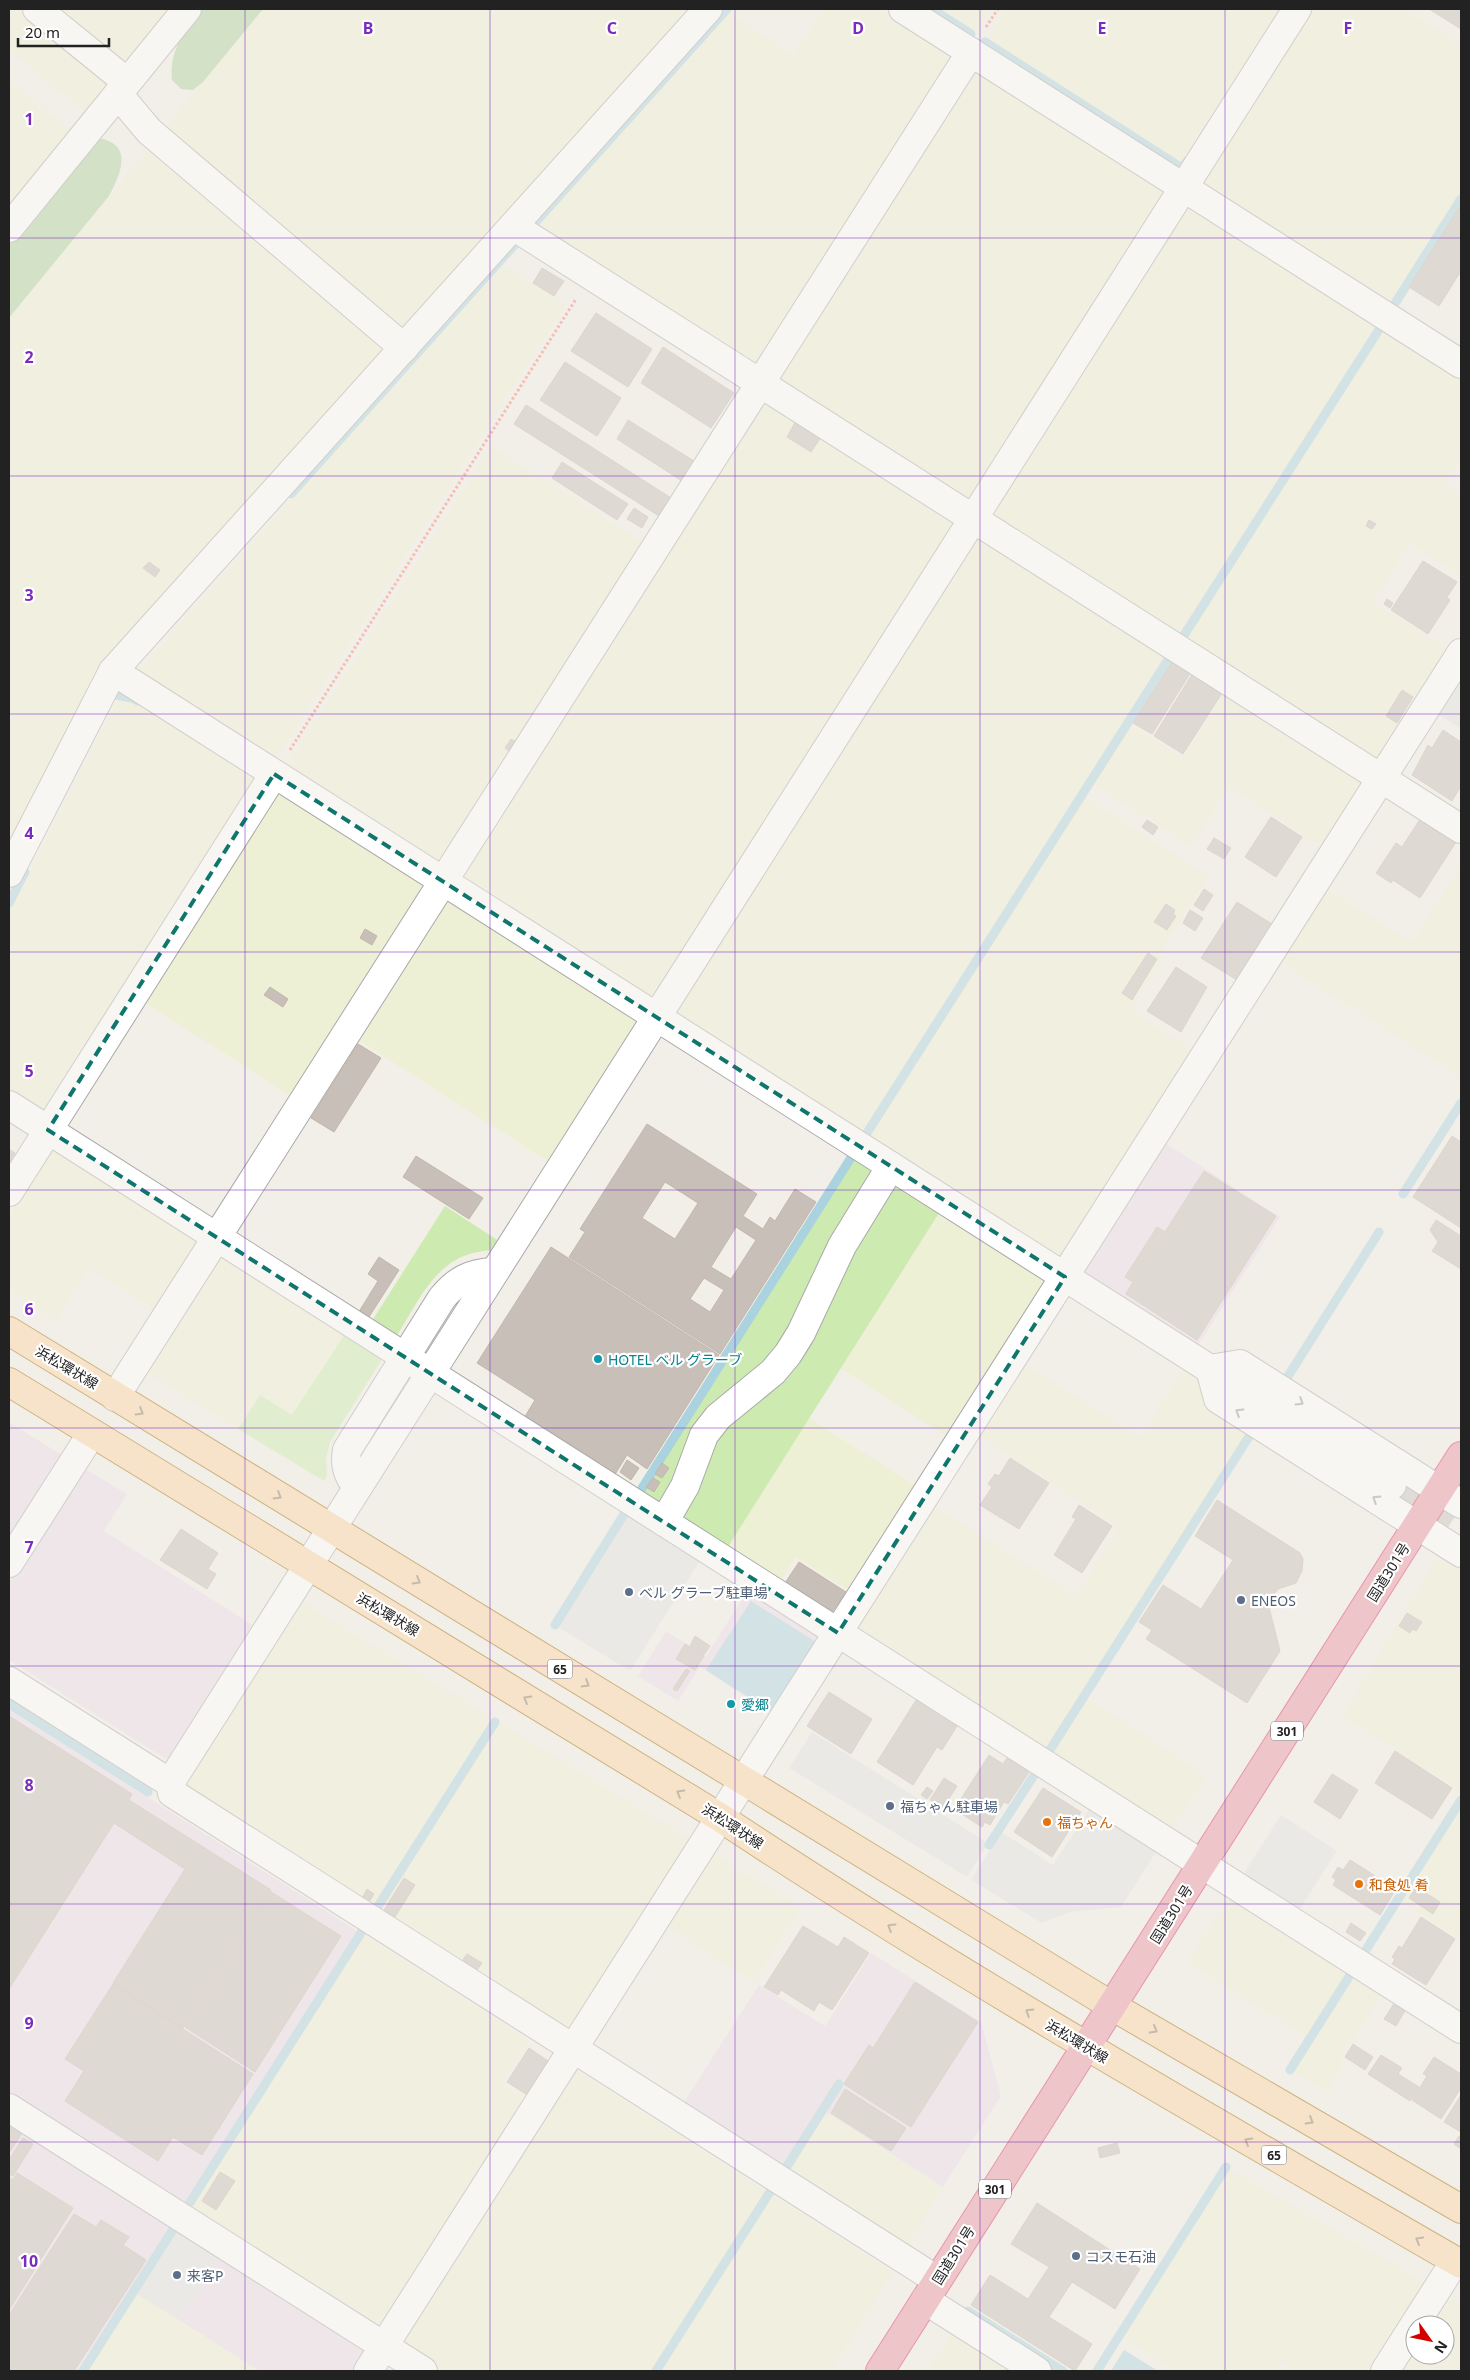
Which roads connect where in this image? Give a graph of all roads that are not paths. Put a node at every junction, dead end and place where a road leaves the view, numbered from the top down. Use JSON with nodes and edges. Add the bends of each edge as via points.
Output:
{"nodes":[{"id":1,"x":37,"y":9,"type":"edge"},
{"id":2,"x":187,"y":9,"type":"edge"},
{"id":3,"x":708,"y":9,"type":"edge"},
{"id":4,"x":903,"y":9,"type":"edge"},
{"id":5,"x":1297,"y":9,"type":"edge"},
{"id":6,"x":971,"y":52,"type":"junction"},
{"id":7,"x":122,"y":88,"type":"junction"},
{"id":8,"x":1184,"y":187,"type":"junction"},
{"id":9,"x":513,"y":226,"type":"junction"},
{"id":10,"x":9,"y":228,"type":"edge"},
{"id":11,"x":404,"y":348,"type":"junction"},
{"id":12,"x":1461,"y":364,"type":"edge"},
{"id":13,"x":760,"y":382,"type":"junction"},
{"id":14,"x":973,"y":518,"type":"junction"},
{"id":15,"x":1461,"y":654,"type":"edge"},
{"id":16,"x":113,"y":671,"type":"junction"},
{"id":17,"x":274,"y":774,"type":"junction"},
{"id":18,"x":1382,"y":778,"type":"junction"},
{"id":19,"x":1461,"y":829,"type":"edge"},
{"id":20,"x":9,"y":873,"type":"edge"},
{"id":21,"x":443,"y":881,"type":"junction"},
{"id":22,"x":656,"y":1017,"type":"junction"},
{"id":23,"x":9,"y":1105,"type":"edge"},
{"id":24,"x":48,"y":1130,"type":"junction"},
{"id":25,"x":891,"y":1166,"type":"junction"},
{"id":26,"x":9,"y":1192,"type":"edge"},
{"id":27,"x":216,"y":1237,"type":"junction"},
{"id":28,"x":494,"y":1272,"type":"junction"},
{"id":29,"x":1065,"y":1277,"type":"junction"},
{"id":30,"x":9,"y":1331,"type":"edge"},
{"id":31,"x":405,"y":1357,"type":"junction"},
{"id":32,"x":1210,"y":1370,"type":"junction"},
{"id":33,"x":430,"y":1373,"type":"junction"},
{"id":34,"x":9,"y":1382,"type":"edge"},
{"id":35,"x":115,"y":1397,"type":"junction"},
{"id":36,"x":92,"y":1433,"type":"junction"},
{"id":37,"x":1461,"y":1456,"type":"edge"},
{"id":38,"x":1392,"y":1485,"type":"tunnel mouth"},
{"id":39,"x":357,"y":1488,"type":"junction"},
{"id":40,"x":1450,"y":1498,"type":"edge"},
{"id":41,"x":664,"y":1522,"type":"junction"},
{"id":42,"x":1417,"y":1525,"type":"junction"},
{"id":43,"x":331,"y":1529,"type":"junction"},
{"id":44,"x":1461,"y":1553,"type":"edge"},
{"id":45,"x":9,"y":1563,"type":"edge"},
{"id":46,"x":308,"y":1565,"type":"junction"},
{"id":47,"x":838,"y":1633,"type":"junction"},
{"id":48,"x":9,"y":1681,"type":"edge"},
{"id":49,"x":744,"y":1781,"type":"junction"},
{"id":50,"x":170,"y":1783,"type":"junction"},
{"id":51,"x":721,"y":1818,"type":"junction"},
{"id":52,"x":1202,"y":1864,"type":"junction"},
{"id":53,"x":1112,"y":2006,"type":"junction"},
{"id":54,"x":1461,"y":2029,"type":"edge"},
{"id":55,"x":1086,"y":2047,"type":"junction"},
{"id":56,"x":573,"y":2048,"type":"junction"},
{"id":57,"x":9,"y":2108,"type":"edge"},
{"id":58,"x":1461,"y":2209,"type":"edge"},
{"id":59,"x":1458,"y":2263,"type":"edge"},
{"id":60,"x":931,"y":2290,"type":"junction"},
{"id":61,"x":384,"y":2346,"type":"junction"},
{"id":62,"x":368,"y":2371,"type":"edge"},
{"id":63,"x":423,"y":2371,"type":"edge"},
{"id":64,"x":880,"y":2371,"type":"edge"},
{"id":65,"x":1037,"y":2371,"type":"edge"},
{"id":66,"x":1385,"y":2371,"type":"edge"}],
"edges":[{"from":1,"to":7,"type":"street"},
{"from":2,"to":7,"type":"street"},
{"from":3,"to":9,"type":"street"},
{"from":4,"to":6,"type":"street"},
{"from":5,"to":8,"type":"street"},
{"from":6,"to":8,"type":"street"},
{"from":6,"to":13,"type":"street"},
{"from":7,"to":10,"type":"street"},
{"from":7,"to":11,"type":"street","via":[[149,131]]},
{"from":8,"to":12,"type":"street"},
{"from":8,"to":14,"type":"street"},
{"from":9,"to":11,"type":"street"},
{"from":9,"to":13,"type":"street"},
{"from":11,"to":16,"type":"street"},
{"from":13,"to":14,"type":"street"},
{"from":13,"to":21,"type":"street"},
{"from":14,"to":18,"type":"street"},
{"from":14,"to":22,"type":"street"},
{"from":15,"to":18,"type":"street"},
{"from":16,"to":17,"type":"street"},
{"from":16,"to":20,"type":"street"},
{"from":17,"to":21,"type":"street"},
{"from":17,"to":24,"type":"street"},
{"from":18,"to":19,"type":"street"},
{"from":18,"to":29,"type":"street"},
{"from":21,"to":22,"type":"street"},
{"from":21,"to":27,"type":"street"},
{"from":22,"to":25,"type":"street"},
{"from":22,"to":28,"type":"street"},
{"from":23,"to":24,"type":"street"},
{"from":24,"to":26,"type":"street"},
{"from":24,"to":27,"type":"street"},
{"from":25,"to":29,"type":"street"},
{"from":25,"to":41,"type":"street","via":[[847,1238],[788,1354],[773,1372],[718,1417],[704,1435],[685,1486]]},
{"from":27,"to":31,"type":"street"},
{"from":27,"to":35,"type":"street"},
{"from":28,"to":31,"type":"street","via":[[477,1273],[452,1286]]},
{"from":28,"to":33,"type":"street"},
{"from":29,"to":32,"type":"street"},
{"from":29,"to":47,"type":"street"},
{"from":30,"to":35,"type":"main road","name":"浜松環状線","number":"65"},
{"from":31,"to":33,"type":"street"},
{"from":31,"to":39,"type":"street","via":[[347,1450],[348,1474]]},
{"from":32,"to":38,"type":"street"},
{"from":32,"to":40,"type":"street","one_way":true,"via":[[1240,1364]]},
{"from":42,"to":32,"type":"street","one_way":true,"via":[[1218,1399]]},
{"from":33,"to":39,"type":"street"},
{"from":33,"to":41,"type":"street"},
{"from":34,"to":36,"type":"main road","name":"浜松環状線","number":"65"},
{"from":35,"to":43,"type":"main road","name":"浜松環状線","number":"65","one_way":true},
{"from":36,"to":45,"type":"street"},
{"from":36,"to":46,"type":"main road","name":"浜松環状線","number":"65"},
{"from":37,"to":40,"type":"highway","name":"国道301号","number":"301"},
{"from":39,"to":43,"type":"street"},
{"from":40,"to":42,"type":"highway","name":"国道301号","number":"301"},
{"from":41,"to":47,"type":"street"},
{"from":42,"to":44,"type":"street"},
{"from":42,"to":52,"type":"highway","name":"国道301号","number":"301"},
{"from":43,"to":46,"type":"street"},
{"from":43,"to":49,"type":"main road","name":"浜松環状線","number":"65","one_way":true},
{"from":46,"to":50,"type":"street"},
{"from":51,"to":46,"type":"main road","name":"浜松環状線","number":"65","one_way":true},
{"from":47,"to":49,"type":"street"},
{"from":47,"to":52,"type":"street"},
{"from":48,"to":50,"type":"street"},
{"from":49,"to":51,"type":"street"},
{"from":49,"to":53,"type":"main road","name":"浜松環状線","number":"65"},
{"from":50,"to":56,"type":"street","via":[[172,1793]]},
{"from":55,"to":51,"type":"main road","name":"浜松環状線","number":"65","one_way":true,"via":[[823,1886]]},
{"from":51,"to":56,"type":"street"},
{"from":52,"to":53,"type":"highway","name":"国道301号","number":"301"},
{"from":52,"to":54,"type":"street"},
{"from":53,"to":55,"type":"highway","name":"国道301号","number":"301"},
{"from":53,"to":58,"type":"main road","name":"浜松環状線","number":"65","one_way":true},
{"from":59,"to":55,"type":"main road","name":"浜松環状線","number":"65","one_way":true},
{"from":55,"to":60,"type":"highway","name":"国道301号","number":"301"},
{"from":56,"to":60,"type":"street"},
{"from":56,"to":61,"type":"street"},
{"from":57,"to":61,"type":"street"},
{"from":59,"to":66,"type":"street"},
{"from":60,"to":64,"type":"highway","name":"国道301号","number":"301"},
{"from":60,"to":65,"type":"street"},
{"from":61,"to":62,"type":"street"},
{"from":61,"to":63,"type":"street"}]}
